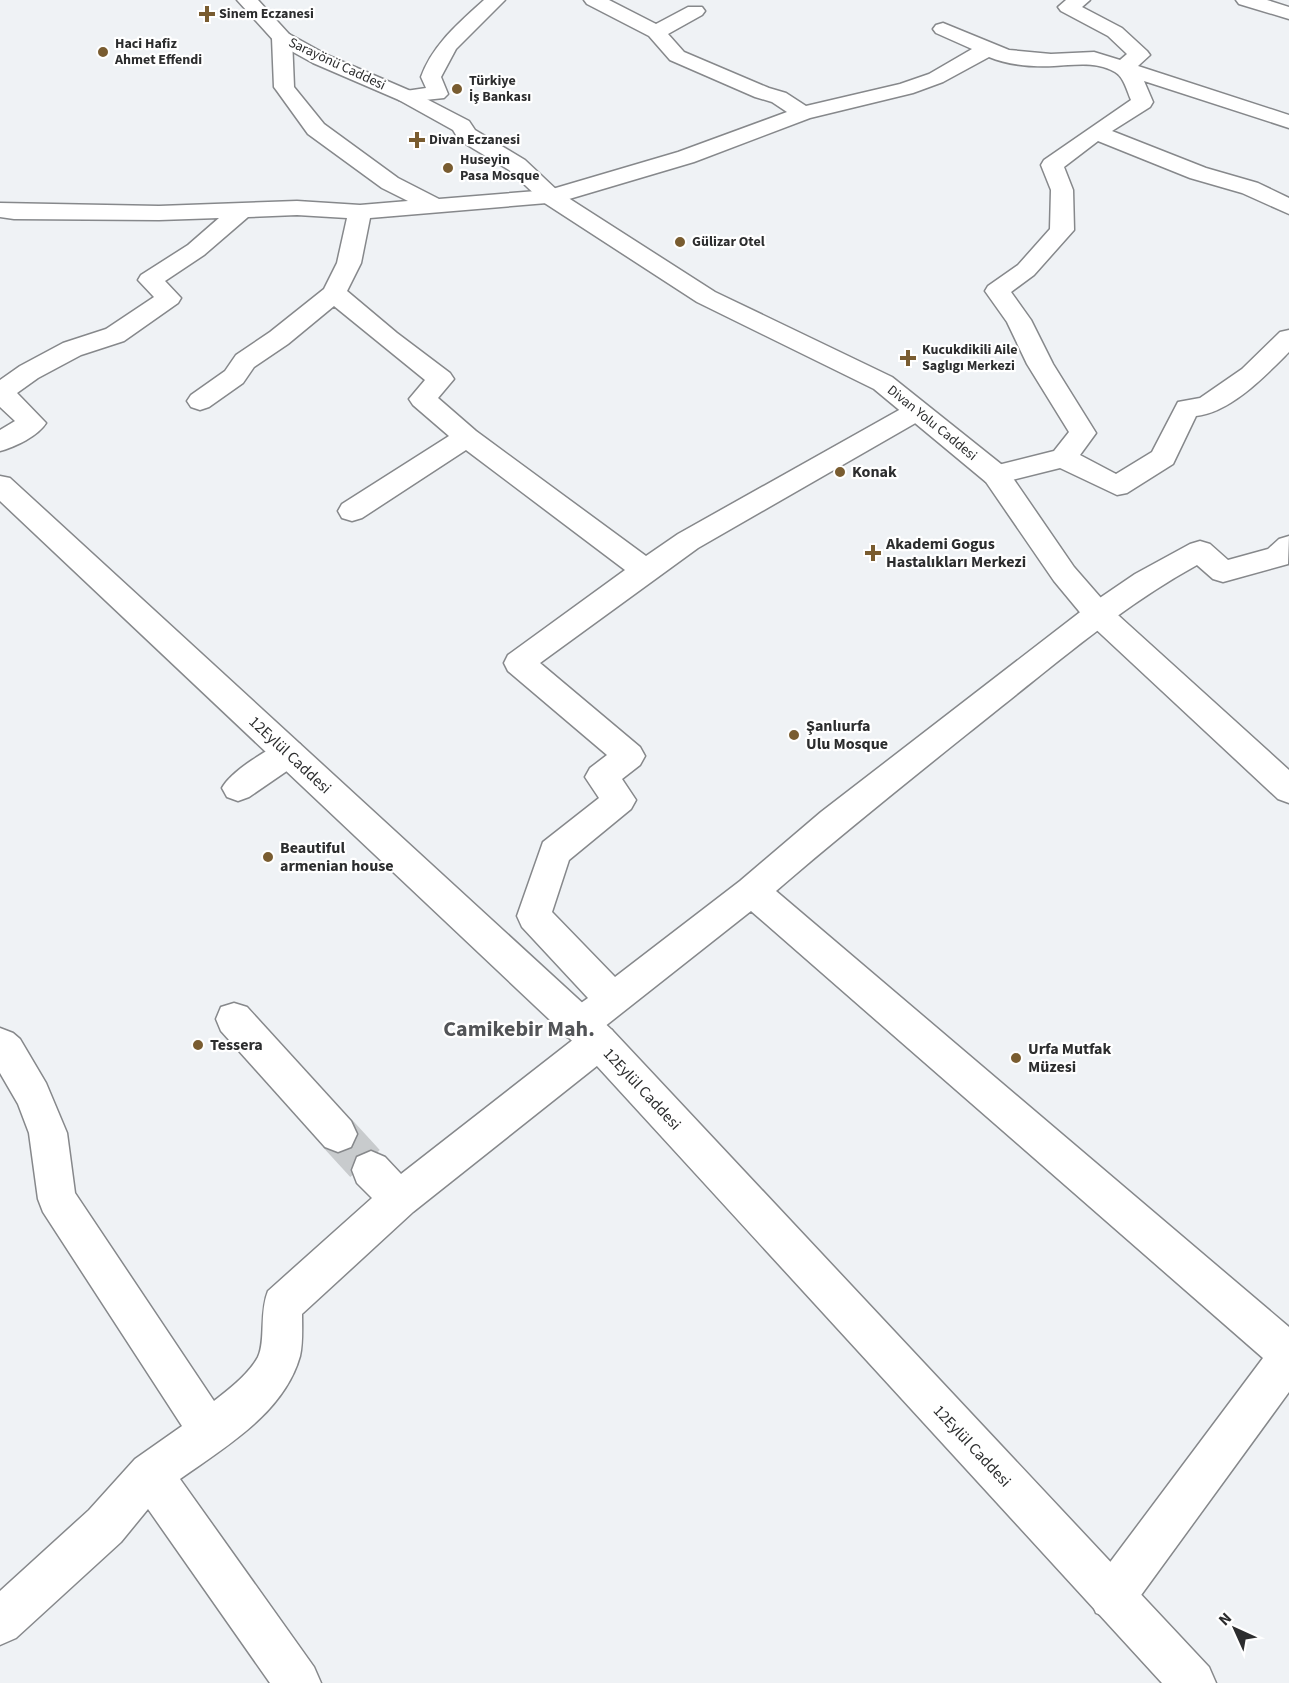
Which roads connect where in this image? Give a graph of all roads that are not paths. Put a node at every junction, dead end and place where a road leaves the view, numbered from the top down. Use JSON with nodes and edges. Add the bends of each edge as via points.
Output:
{"nodes":[{"id":1,"x":247,"y":0,"type":"edge"},
{"id":2,"x":495,"y":0,"type":"edge"},
{"id":3,"x":594,"y":0,"type":"edge"},
{"id":4,"x":1080,"y":0,"type":"edge"},
{"id":5,"x":1246,"y":0,"type":"edge"},
{"id":6,"x":1287,"y":10,"type":"edge"},
{"id":7,"x":695,"y":11,"type":"dead end"},
{"id":8,"x":943,"y":29,"type":"dead end"},
{"id":9,"x":656,"y":32,"type":"junction"},
{"id":10,"x":282,"y":38,"type":"junction"},
{"id":11,"x":988,"y":49,"type":"junction"},
{"id":12,"x":1123,"y":67,"type":"junction"},
{"id":13,"x":406,"y":96,"type":"junction"},
{"id":14,"x":803,"y":113,"type":"junction"},
{"id":15,"x":1289,"y":122,"type":"edge"},
{"id":16,"x":1096,"y":132,"type":"junction"},
{"id":17,"x":550,"y":197,"type":"junction"},
{"id":18,"x":435,"y":206,"type":"junction"},
{"id":19,"x":1289,"y":207,"type":"edge"},
{"id":20,"x":0,"y":210,"type":"edge"},
{"id":21,"x":242,"y":211,"type":"junction"},
{"id":22,"x":360,"y":212,"type":"junction"},
{"id":23,"x":334,"y":293,"type":"junction"},
{"id":24,"x":1289,"y":338,"type":"edge"},
{"id":25,"x":200,"y":401,"type":"dead end"},
{"id":26,"x":917,"y":411,"type":"junction"},
{"id":27,"x":467,"y":437,"type":"junction"},
{"id":28,"x":0,"y":442,"type":"edge"},
{"id":29,"x":1063,"y":458,"type":"junction"},
{"id":30,"x":996,"y":475,"type":"junction"},
{"id":31,"x":1,"y":486,"type":"edge"},
{"id":32,"x":352,"y":510,"type":"dead end"},
{"id":33,"x":1289,"y":546,"type":"edge"},
{"id":34,"x":645,"y":570,"type":"junction"},
{"id":35,"x":1098,"y":614,"type":"junction"},
{"id":36,"x":289,"y":753,"type":"junction"},
{"id":37,"x":238,"y":788,"type":"dead end"},
{"id":38,"x":1289,"y":790,"type":"edge"},
{"id":39,"x":752,"y":891,"type":"junction"},
{"id":40,"x":612,"y":999,"type":"junction"},
{"id":41,"x":234,"y":1018,"type":"dead end"},
{"id":42,"x":589,"y":1033,"type":"junction"},
{"id":43,"x":0,"y":1046,"type":"edge"},
{"id":44,"x":338,"y":1134,"type":"tunnel mouth"},
{"id":45,"x":371,"y":1170,"type":"tunnel mouth"},
{"id":46,"x":399,"y":1199,"type":"junction"},
{"id":47,"x":1289,"y":1356,"type":"edge"},
{"id":48,"x":210,"y":1432,"type":"junction"},
{"id":49,"x":150,"y":1474,"type":"junction"},
{"id":50,"x":1112,"y":1597,"type":"junction"},
{"id":51,"x":0,"y":1622,"type":"edge"},
{"id":52,"x":298,"y":1683,"type":"edge"},
{"id":53,"x":1193,"y":1683,"type":"edge"}],
"edges":[{"from":1,"to":10,"type":"street","name":"Sarayönü Caddesi"},
{"from":2,"to":13,"type":"street","via":[[458,36],[433,69],[431,77],[437,94]]},
{"from":3,"to":9,"type":"street"},
{"from":4,"to":12,"type":"street","via":[[1068,7],[1114,32],[1140,56]]},
{"from":5,"to":6,"type":"street"},
{"from":7,"to":9,"type":"street"},
{"from":8,"to":11,"type":"street"},
{"from":9,"to":14,"type":"street","via":[[677,56],[779,97]]},
{"from":10,"to":13,"type":"street","name":"Sarayönü Caddesi"},
{"from":10,"to":18,"type":"street","via":[[284,87],[316,129],[390,183]]},
{"from":11,"to":12,"type":"street","via":[[1005,56],[1051,60],[1094,58]]},
{"from":11,"to":14,"type":"street","via":[[936,78],[906,89]]},
{"from":12,"to":15,"type":"street"},
{"from":12,"to":16,"type":"street","via":[[1142,102]]},
{"from":13,"to":17,"type":"street","name":"Divan Yolu Caddesi","via":[[461,126],[467,135],[517,165]]},
{"from":14,"to":17,"type":"street","via":[[686,157]]},
{"from":16,"to":19,"type":"street","via":[[1198,173],[1250,188]]},
{"from":16,"to":29,"type":"street","via":[[1052,165],[1062,190],[1062,230],[1026,270],[998,291],[1019,320],[1040,364],[1083,433]]},
{"from":17,"to":18,"type":"street"},
{"from":17,"to":26,"type":"street","name":"Divan Yolu Caddesi","via":[[706,297],[882,383]]},
{"from":18,"to":22,"type":"street"},
{"from":20,"to":21,"type":"street"},
{"from":21,"to":22,"type":"street","via":[[297,208]]},
{"from":21,"to":28,"type":"street","via":[[196,250],[150,280],[169,298],[115,335],[72,349],[0,392],[33,423]]},
{"from":22,"to":23,"type":"street","via":[[349,263]]},
{"from":23,"to":25,"type":"street"},
{"from":23,"to":27,"type":"street","via":[[441,379],[422,399]]},
{"from":24,"to":29,"type":"street","via":[[1233,388],[1206,406],[1187,408],[1163,458],[1117,486]]},
{"from":26,"to":30,"type":"street","name":"Divan Yolu Caddesi"},
{"from":26,"to":34,"type":"street"},
{"from":27,"to":32,"type":"street"},
{"from":27,"to":34,"type":"street"},
{"from":29,"to":30,"type":"street"},
{"from":30,"to":35,"type":"street","name":"Divan Yolu Caddesi","via":[[1064,574]]},
{"from":31,"to":36,"type":"street","name":"12Eylül Caddesi"},
{"from":33,"to":35,"type":"street","via":[[1278,557],[1223,572],[1200,551],[1145,581]]},
{"from":34,"to":40,"type":"street","via":[[519,663],[629,756],[601,777],[620,800],[555,852],[534,916]]},
{"from":35,"to":38,"type":"street","name":"Divan Yolu Caddesi"},
{"from":35,"to":39,"type":"street","via":[[833,822]]},
{"from":36,"to":37,"type":"street"},
{"from":36,"to":42,"type":"street","name":"12Eylül Caddesi"},
{"from":39,"to":40,"type":"street"},
{"from":39,"to":47,"type":"street"},
{"from":40,"to":42,"type":"street"},
{"from":41,"to":44,"type":"street"},
{"from":42,"to":46,"type":"street"},
{"from":42,"to":50,"type":"street","name":"12Eylül Caddesi"},
{"from":43,"to":48,"type":"street","via":[[7,1051],[37,1104],[48,1133],[57,1200]]},
{"from":45,"to":46,"type":"street"},
{"from":46,"to":48,"type":"street","via":[[282,1305],[278,1358],[266,1382]]},
{"from":47,"to":50,"type":"street"},
{"from":48,"to":49,"type":"street"},
{"from":49,"to":51,"type":"street","via":[[105,1526]]},
{"from":49,"to":52,"type":"street"},
{"from":50,"to":53,"type":"street","name":"12Eylül Caddesi"}]}
